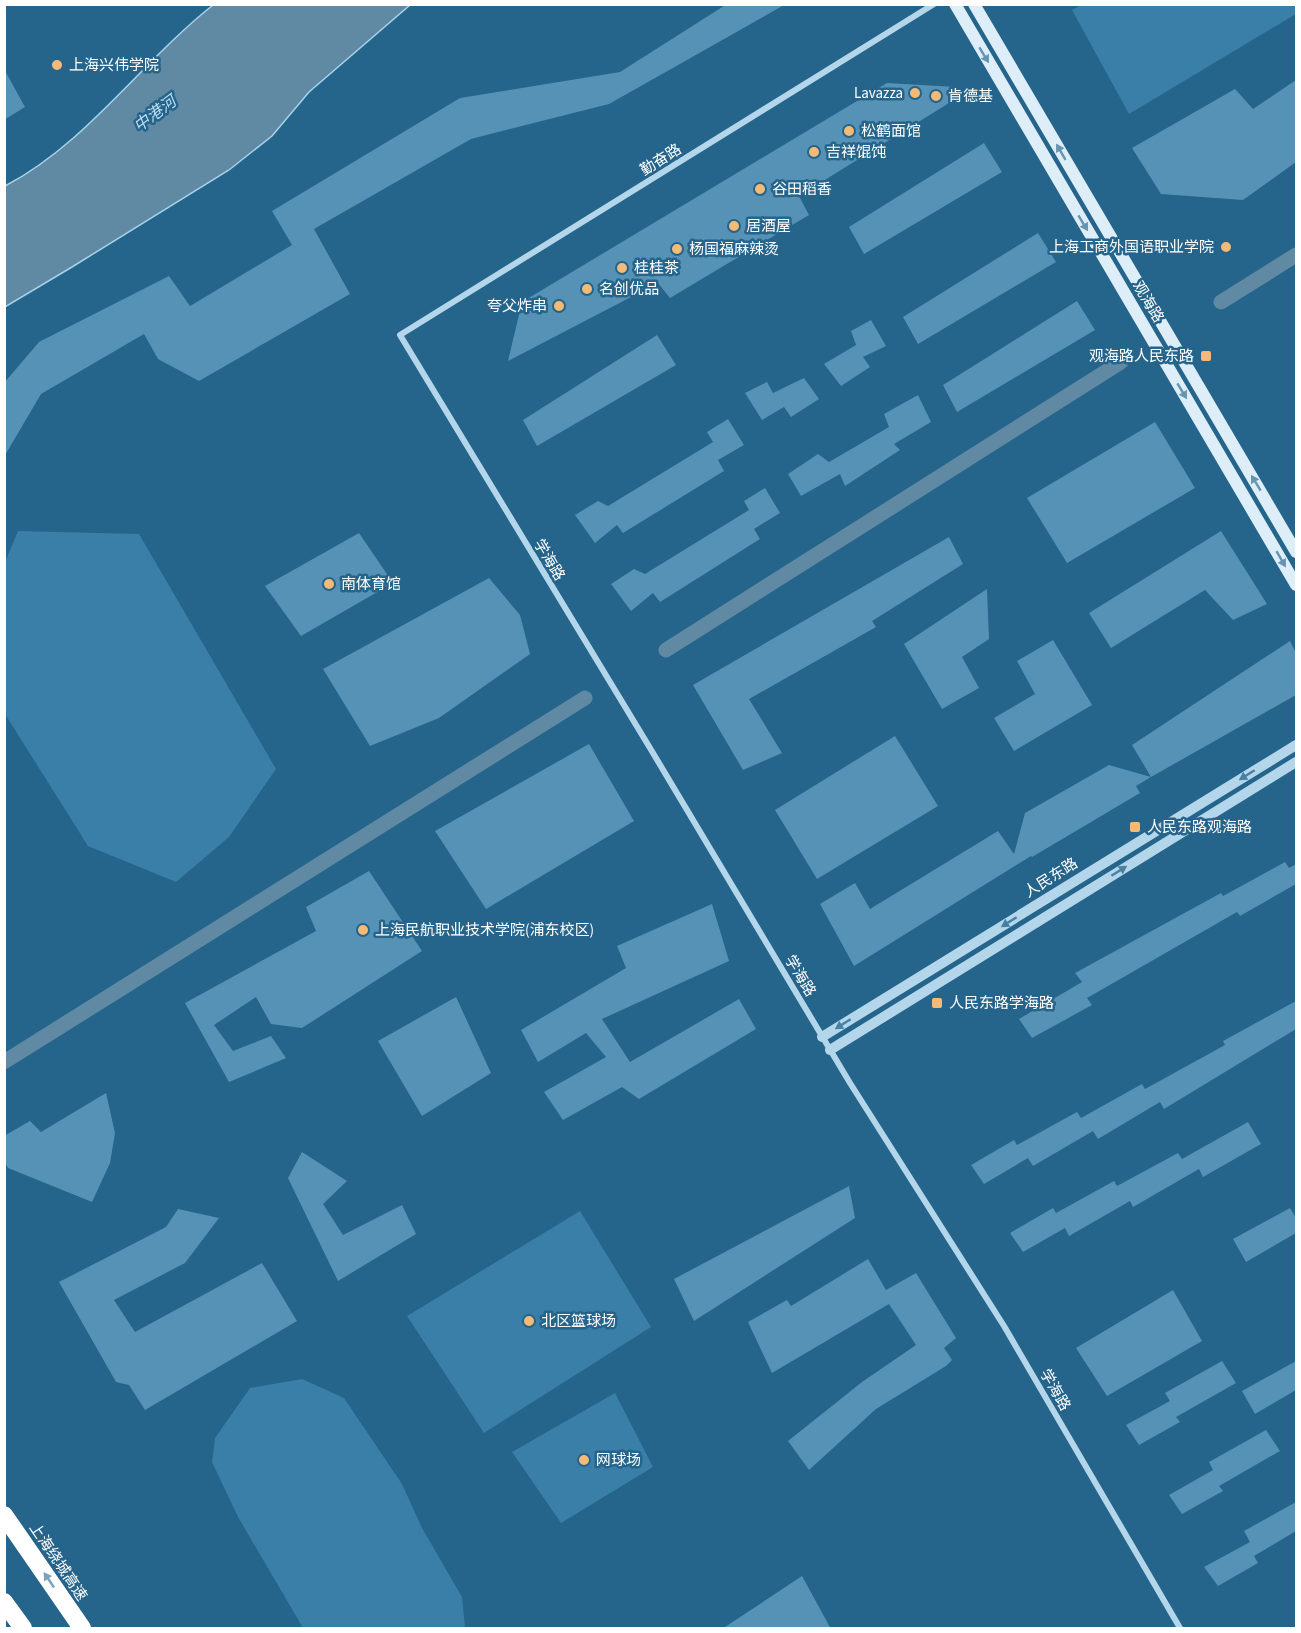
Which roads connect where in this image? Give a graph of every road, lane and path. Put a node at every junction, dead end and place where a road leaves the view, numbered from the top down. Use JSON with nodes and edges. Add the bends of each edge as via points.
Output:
{"nodes":[{"id":1,"x":934,"y":4,"type":"edge"},
{"id":2,"x":955,"y":4,"type":"edge"},
{"id":3,"x":974,"y":4,"type":"edge"},
{"id":4,"x":400,"y":335,"type":"joint"},
{"id":5,"x":1296,"y":552,"type":"edge"},
{"id":6,"x":1296,"y":585,"type":"edge"},
{"id":7,"x":1296,"y":745,"type":"edge"},
{"id":8,"x":1296,"y":762,"type":"edge"},
{"id":9,"x":822,"y":1037,"type":"junction"},
{"id":10,"x":830,"y":1050,"type":"junction"},
{"id":11,"x":4,"y":1515,"type":"edge"},
{"id":12,"x":4,"y":1602,"type":"edge"},
{"id":13,"x":22,"y":1629,"type":"edge"},
{"id":14,"x":82,"y":1629,"type":"edge"},
{"id":15,"x":1180,"y":1629,"type":"edge"}],
"edges":[{"from":1,"to":4,"type":"street","name":"勤奋路"},
{"from":2,"to":6,"type":"main road","name":"观海路","one_way":true},
{"from":5,"to":3,"type":"main road","name":"观海路","one_way":true},
{"from":4,"to":9,"type":"street","name":"学海路"},
{"from":7,"to":9,"type":"street","name":"人民东路","one_way":true},
{"from":10,"to":8,"type":"street","name":"人民东路","one_way":true},
{"from":9,"to":10,"type":"street","name":"学海路"},
{"from":10,"to":15,"type":"street","name":"学海路","via":[[1004,1326]]},
{"from":14,"to":11,"type":"highway","name":"上海绕城高速","one_way":true},
{"from":12,"to":13,"type":"highway"}]}
